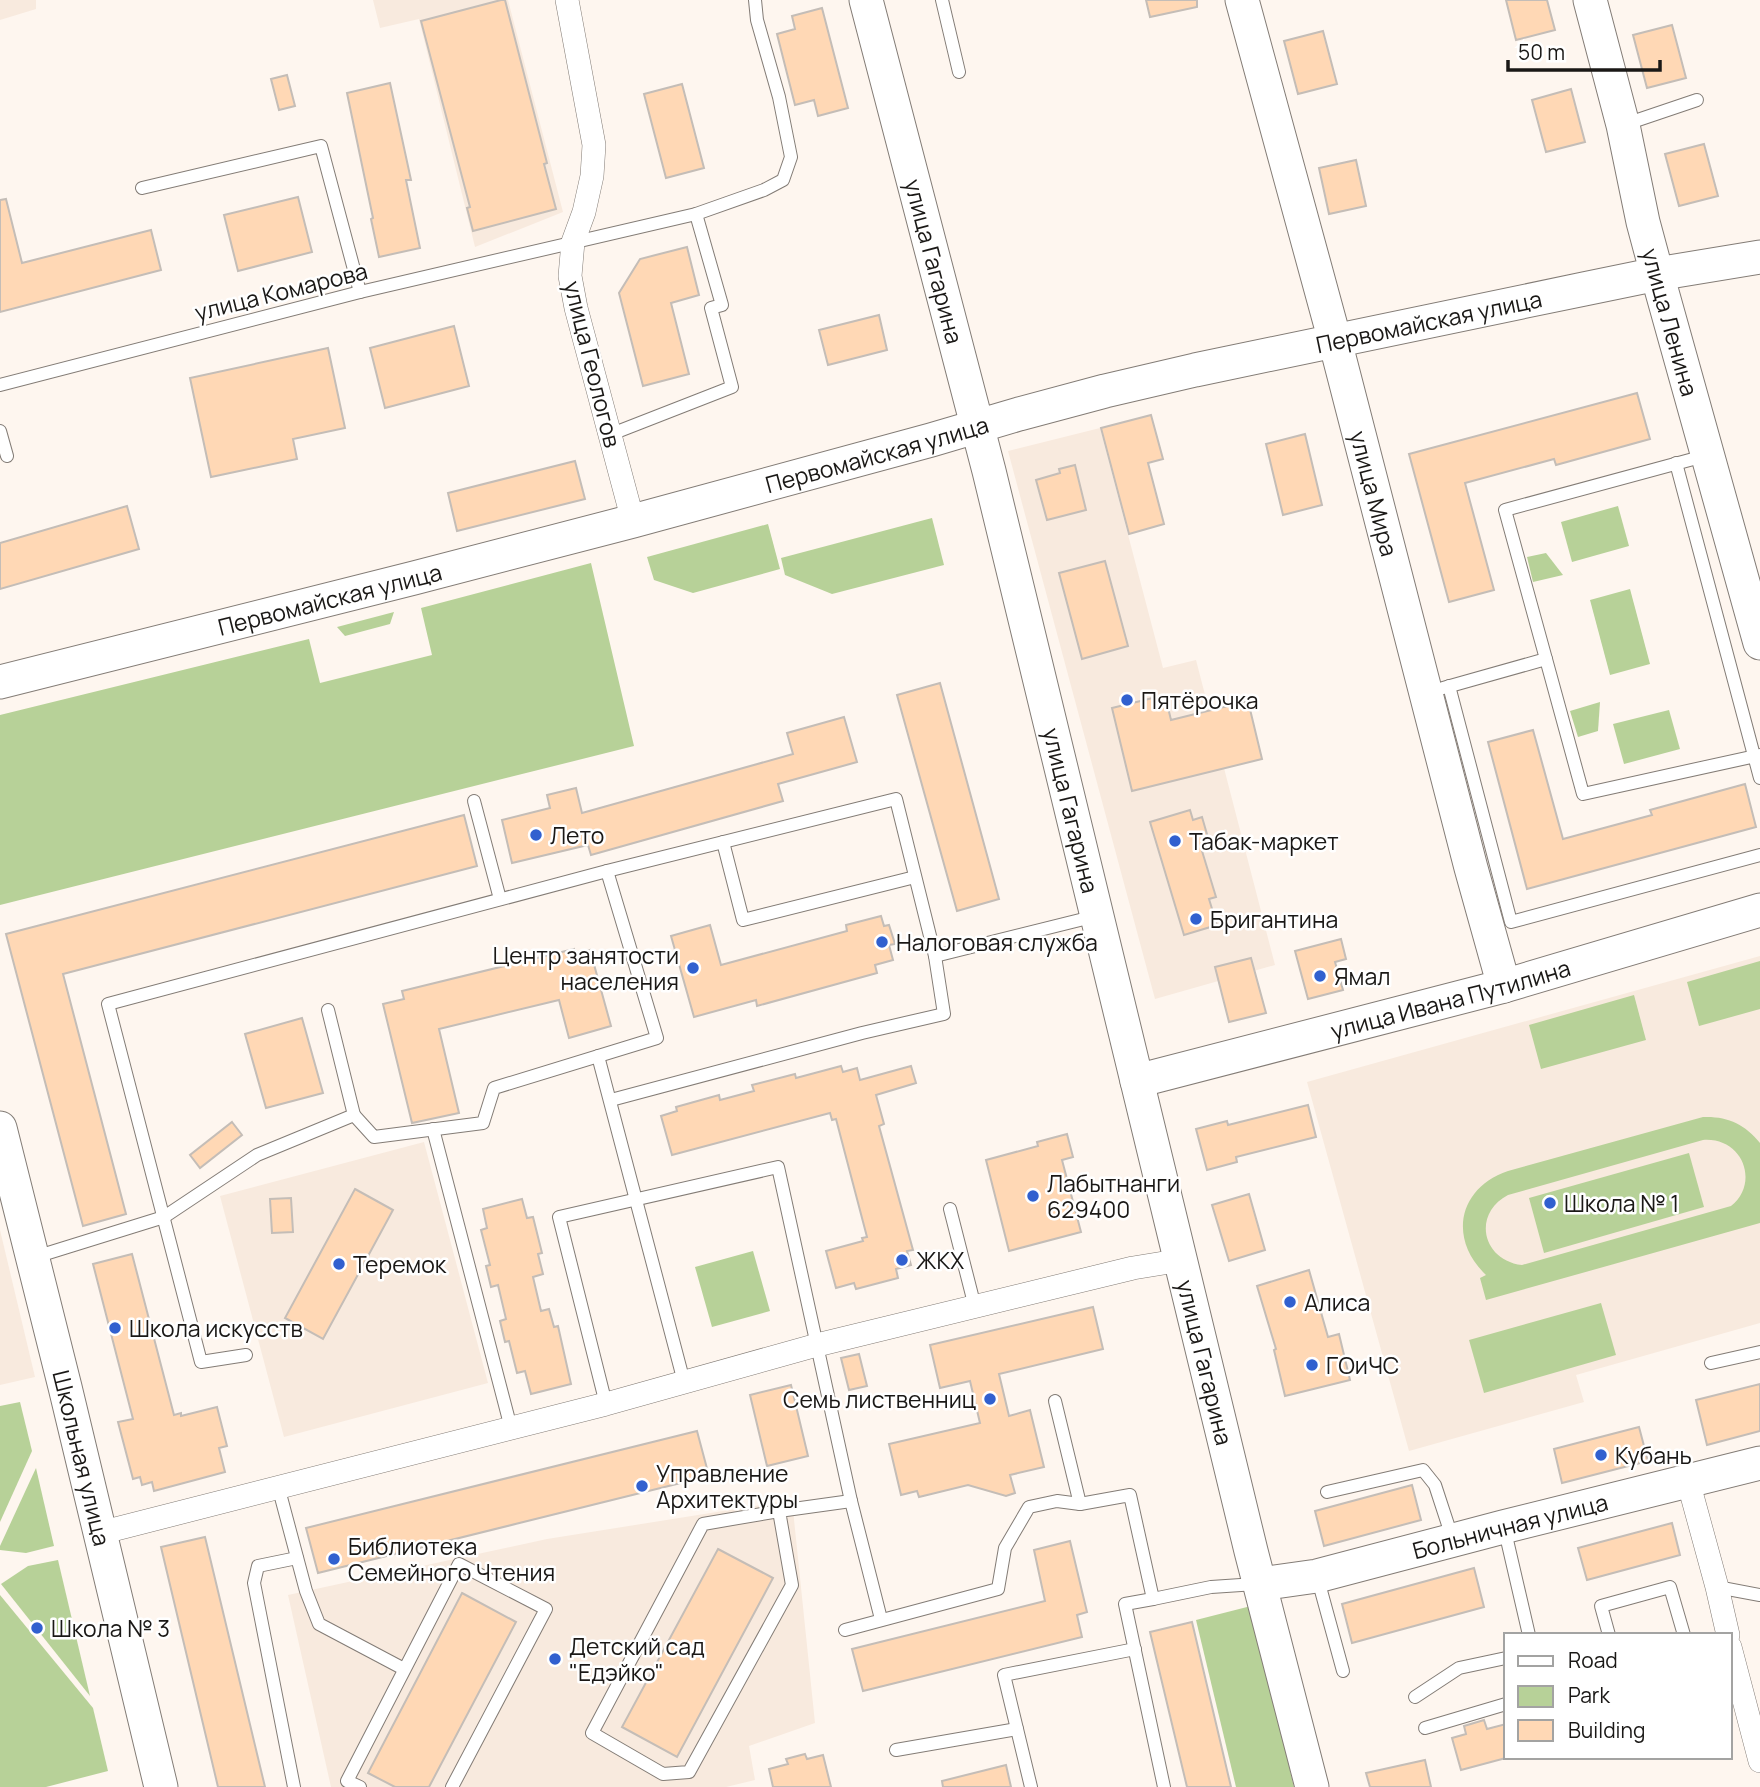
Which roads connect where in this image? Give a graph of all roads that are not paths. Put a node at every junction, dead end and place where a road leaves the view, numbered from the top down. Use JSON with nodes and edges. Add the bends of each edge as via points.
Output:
{"nodes":[{"id":1,"x":567,"y":0,"type":"edge"},
{"id":2,"x":755,"y":0,"type":"edge"},
{"id":3,"x":866,"y":0,"type":"edge"},
{"id":4,"x":942,"y":0,"type":"edge"},
{"id":5,"x":1242,"y":0,"type":"edge"},
{"id":6,"x":1590,"y":0,"type":"edge"},
{"id":7,"x":959,"y":72,"type":"dead end"},
{"id":8,"x":1697,"y":100,"type":"dead end"},
{"id":9,"x":1623,"y":125,"type":"junction"},
{"id":10,"x":142,"y":188,"type":"dead end"},
{"id":11,"x":696,"y":214,"type":"junction"},
{"id":12,"x":573,"y":242,"type":"junction"},
{"id":13,"x":1760,"y":257,"type":"edge"},
{"id":14,"x":1657,"y":274,"type":"junction"},
{"id":15,"x":360,"y":292,"type":"junction"},
{"id":16,"x":1335,"y":341,"type":"junction"},
{"id":17,"x":0,"y":384,"type":"edge"},
{"id":18,"x":977,"y":425,"type":"junction"},
{"id":19,"x":0,"y":431,"type":"edge"},
{"id":20,"x":609,"y":435,"type":"junction"},
{"id":21,"x":1708,"y":455,"type":"junction"},
{"id":22,"x":7,"y":456,"type":"dead end"},
{"id":23,"x":1676,"y":463,"type":"junction"},
{"id":24,"x":633,"y":521,"type":"junction"},
{"id":25,"x":1760,"y":643,"type":"edge"},
{"id":26,"x":1546,"y":659,"type":"junction"},
{"id":27,"x":0,"y":682,"type":"edge"},
{"id":28,"x":1437,"y":689,"type":"junction"},
{"id":29,"x":1757,"y":755,"type":"edge"},
{"id":30,"x":1760,"y":778,"type":"edge"},
{"id":31,"x":474,"y":801,"type":"dead end"},
{"id":32,"x":723,"y":842,"type":"junction"},
{"id":33,"x":1760,"y":855,"type":"edge"},
{"id":34,"x":607,"y":871,"type":"junction"},
{"id":35,"x":915,"y":877,"type":"junction"},
{"id":36,"x":500,"y":899,"type":"junction"},
{"id":37,"x":1760,"y":910,"type":"edge"},
{"id":38,"x":1096,"y":915,"type":"junction"},
{"id":39,"x":935,"y":956,"type":"junction"},
{"id":40,"x":1504,"y":986,"type":"junction"},
{"id":41,"x":328,"y":1010,"type":"dead end"},
{"id":42,"x":598,"y":1056,"type":"junction"},
{"id":43,"x":1137,"y":1081,"type":"junction"},
{"id":44,"x":611,"y":1100,"type":"junction"},
{"id":45,"x":354,"y":1115,"type":"junction"},
{"id":46,"x":0,"y":1128,"type":"edge"},
{"id":47,"x":433,"y":1129,"type":"junction"},
{"id":48,"x":636,"y":1200,"type":"junction"},
{"id":49,"x":950,"y":1209,"type":"dead end"},
{"id":50,"x":164,"y":1217,"type":"junction"},
{"id":51,"x":32,"y":1258,"type":"junction"},
{"id":52,"x":1182,"y":1260,"type":"junction"},
{"id":53,"x":975,"y":1307,"type":"junction"},
{"id":54,"x":817,"y":1345,"type":"junction"},
{"id":55,"x":1760,"y":1352,"type":"edge"},
{"id":56,"x":246,"y":1355,"type":"dead end"},
{"id":57,"x":1712,"y":1363,"type":"dead end"},
{"id":58,"x":684,"y":1382,"type":"junction"},
{"id":59,"x":1055,"y":1401,"type":"dead end"},
{"id":60,"x":606,"y":1404,"type":"junction"},
{"id":61,"x":511,"y":1427,"type":"junction"},
{"id":62,"x":1760,"y":1463,"type":"edge"},
{"id":63,"x":1688,"y":1481,"type":"junction"},
{"id":64,"x":278,"y":1486,"type":"junction"},
{"id":65,"x":1327,"y":1492,"type":"dead end"},
{"id":66,"x":851,"y":1502,"type":"junction"},
{"id":67,"x":1080,"y":1504,"type":"junction"},
{"id":68,"x":779,"y":1511,"type":"junction"},
{"id":69,"x":1503,"y":1527,"type":"junction"},
{"id":70,"x":100,"y":1533,"type":"junction"},
{"id":71,"x":1453,"y":1540,"type":"junction"},
{"id":72,"x":297,"y":1558,"type":"junction"},
{"id":73,"x":1317,"y":1576,"type":"junction"},
{"id":74,"x":1260,"y":1584,"type":"junction"},
{"id":75,"x":1717,"y":1587,"type":"junction"},
{"id":76,"x":1760,"y":1595,"type":"edge"},
{"id":77,"x":1153,"y":1599,"type":"junction"},
{"id":78,"x":881,"y":1619,"type":"junction"},
{"id":79,"x":845,"y":1630,"type":"dead end"},
{"id":80,"x":1529,"y":1633,"type":"edge"},
{"id":81,"x":1608,"y":1633,"type":"edge"},
{"id":82,"x":1683,"y":1633,"type":"edge"},
{"id":83,"x":1728,"y":1633,"type":"edge"},
{"id":84,"x":1135,"y":1649,"type":"junction"},
{"id":85,"x":1732,"y":1656,"type":"edge"},
{"id":86,"x":1504,"y":1658,"type":"edge"},
{"id":87,"x":404,"y":1669,"type":"junction"},
{"id":88,"x":1343,"y":1671,"type":"dead end"},
{"id":89,"x":1415,"y":1697,"type":"dead end"},
{"id":90,"x":1504,"y":1705,"type":"edge"},
{"id":91,"x":1424,"y":1728,"type":"dead end"},
{"id":92,"x":1017,"y":1729,"type":"junction"},
{"id":93,"x":896,"y":1750,"type":"dead end"},
{"id":94,"x":1760,"y":1761,"type":"edge"},
{"id":95,"x":161,"y":1787,"type":"edge"},
{"id":96,"x":294,"y":1787,"type":"edge"},
{"id":97,"x":360,"y":1787,"type":"edge"},
{"id":98,"x":452,"y":1787,"type":"edge"},
{"id":99,"x":1031,"y":1787,"type":"edge"},
{"id":100,"x":1164,"y":1787,"type":"edge"},
{"id":101,"x":1312,"y":1787,"type":"edge"}],
"edges":[{"from":1,"to":12,"type":"street","name":"улица Геологов","via":[[594,145],[592,176]]},
{"from":2,"to":11,"type":"lane","name":"улица Комарова","via":[[791,157],[783,180]]},
{"from":3,"to":18,"type":"street","name":"улица Гагарина"},
{"from":4,"to":7,"type":"lane"},
{"from":5,"to":16,"type":"street","name":"улица Мира"},
{"from":6,"to":9,"type":"street","name":"улица Ленина"},
{"from":8,"to":9,"type":"lane"},
{"from":9,"to":14,"type":"street","name":"улица Ленина"},
{"from":10,"to":15,"type":"lane","via":[[321,146]]},
{"from":11,"to":12,"type":"lane","name":"улица Комарова"},
{"from":11,"to":20,"type":"lane","via":[[722,305],[710,308],[732,387]]},
{"from":12,"to":15,"type":"lane","name":"улица Комарова"},
{"from":12,"to":20,"type":"street","name":"улица Геологов","via":[[572,286]]},
{"from":13,"to":14,"type":"street","name":"Первомайская улица"},
{"from":14,"to":16,"type":"street","name":"Первомайская улица"},
{"from":14,"to":21,"type":"street","name":"улица Ленина"},
{"from":15,"to":17,"type":"lane","name":"улица Комарова"},
{"from":16,"to":18,"type":"street","name":"Первомайская улица","via":[[1195,370]]},
{"from":16,"to":28,"type":"street","name":"улица Мира"},
{"from":18,"to":24,"type":"street","name":"Первомайская улица"},
{"from":18,"to":38,"type":"street","name":"улица Гагарина"},
{"from":19,"to":22,"type":"lane"},
{"from":20,"to":24,"type":"street","name":"улица Геологов"},
{"from":21,"to":23,"type":"lane"},
{"from":21,"to":25,"type":"street","name":"улица Ленина"},
{"from":23,"to":26,"type":"lane","via":[[1506,510]]},
{"from":23,"to":29,"type":"lane"},
{"from":24,"to":27,"type":"street","name":"Первомайская улица"},
{"from":26,"to":28,"type":"lane"},
{"from":26,"to":29,"type":"lane","via":[[1583,794]]},
{"from":28,"to":33,"type":"lane","via":[[1511,922]]},
{"from":28,"to":40,"type":"street","name":"улица Мира","via":[[1471,868]]},
{"from":29,"to":30,"type":"lane"},
{"from":31,"to":36,"type":"lane"},
{"from":32,"to":34,"type":"lane"},
{"from":32,"to":35,"type":"lane","via":[[743,920]]},
{"from":32,"to":35,"type":"lane","via":[[896,799]]},
{"from":34,"to":36,"type":"lane"},
{"from":34,"to":42,"type":"lane","via":[[657,1038]]},
{"from":35,"to":39,"type":"lane"},
{"from":36,"to":50,"type":"lane","via":[[108,1004]]},
{"from":37,"to":40,"type":"street","name":"улица Ивана Путилина"},
{"from":38,"to":39,"type":"lane"},
{"from":38,"to":43,"type":"street","name":"улица Гагарина"},
{"from":39,"to":44,"type":"lane","via":[[944,1014]]},
{"from":40,"to":43,"type":"street","name":"улица Ивана Путилина"},
{"from":41,"to":45,"type":"lane"},
{"from":42,"to":44,"type":"lane"},
{"from":42,"to":47,"type":"lane","via":[[494,1088],[484,1123]]},
{"from":43,"to":52,"type":"street","name":"улица Гагарина"},
{"from":44,"to":48,"type":"lane"},
{"from":45,"to":47,"type":"lane","via":[[374,1137]]},
{"from":45,"to":50,"type":"lane","via":[[257,1155]]},
{"from":46,"to":51,"type":"street","name":"Школьная улица"},
{"from":47,"to":61,"type":"lane"},
{"from":48,"to":54,"type":"lane","via":[[778,1167]]},
{"from":48,"to":58,"type":"lane"},
{"from":48,"to":60,"type":"lane","via":[[559,1217]]},
{"from":49,"to":53,"type":"lane"},
{"from":50,"to":51,"type":"lane"},
{"from":50,"to":56,"type":"lane","via":[[201,1362]]},
{"from":51,"to":70,"type":"street","name":"Школьная улица"},
{"from":52,"to":53,"type":"street"},
{"from":52,"to":74,"type":"street","name":"улица Гагарина"},
{"from":53,"to":54,"type":"street"},
{"from":54,"to":58,"type":"street"},
{"from":54,"to":66,"type":"lane"},
{"from":55,"to":57,"type":"lane"},
{"from":58,"to":60,"type":"street"},
{"from":59,"to":67,"type":"lane"},
{"from":60,"to":61,"type":"street"},
{"from":61,"to":64,"type":"street"},
{"from":62,"to":63,"type":"street","name":"Больничная улица"},
{"from":63,"to":69,"type":"street","name":"Больничная улица"},
{"from":63,"to":75,"type":"street"},
{"from":64,"to":70,"type":"street"},
{"from":64,"to":72,"type":"lane"},
{"from":65,"to":71,"type":"lane","via":[[1423,1470],[1435,1485]]},
{"from":66,"to":68,"type":"lane"},
{"from":66,"to":78,"type":"lane"},
{"from":67,"to":77,"type":"lane","via":[[1130,1495]]},
{"from":67,"to":78,"type":"lane","via":[[1057,1501],[1029,1507],[1005,1548],[998,1589]]},
{"from":68,"to":68,"type":"lane","via":[[703,1524],[592,1733],[663,1774],[689,1772],[792,1585]]},
{"from":69,"to":71,"type":"street","name":"Больничная улица"},
{"from":69,"to":80,"type":"lane"},
{"from":70,"to":95,"type":"street","name":"Школьная улица"},
{"from":71,"to":73,"type":"street","name":"Больничная улица"},
{"from":72,"to":87,"type":"lane","via":[[319,1624]]},
{"from":72,"to":96,"type":"lane","via":[[258,1566],[254,1583]]},
{"from":73,"to":74,"type":"street","name":"Больничная улица"},
{"from":73,"to":88,"type":"lane"},
{"from":74,"to":77,"type":"lane","via":[[1211,1587]]},
{"from":74,"to":101,"type":"street","name":"улица Гагарина"},
{"from":75,"to":76,"type":"lane"},
{"from":75,"to":83,"type":"street"},
{"from":77,"to":84,"type":"lane","via":[[1125,1604]]},
{"from":78,"to":79,"type":"lane"},
{"from":81,"to":82,"type":"lane","via":[[1601,1606],[1671,1587]]},
{"from":84,"to":92,"type":"lane","via":[[1004,1675]]},
{"from":84,"to":100,"type":"lane"},
{"from":85,"to":94,"type":"street"},
{"from":86,"to":89,"type":"lane","via":[[1459,1668]]},
{"from":87,"to":97,"type":"lane","via":[[347,1781]]},
{"from":87,"to":98,"type":"lane","via":[[459,1564],[546,1609]]},
{"from":90,"to":91,"type":"lane"},
{"from":92,"to":93,"type":"lane"},
{"from":92,"to":99,"type":"lane"}]}
